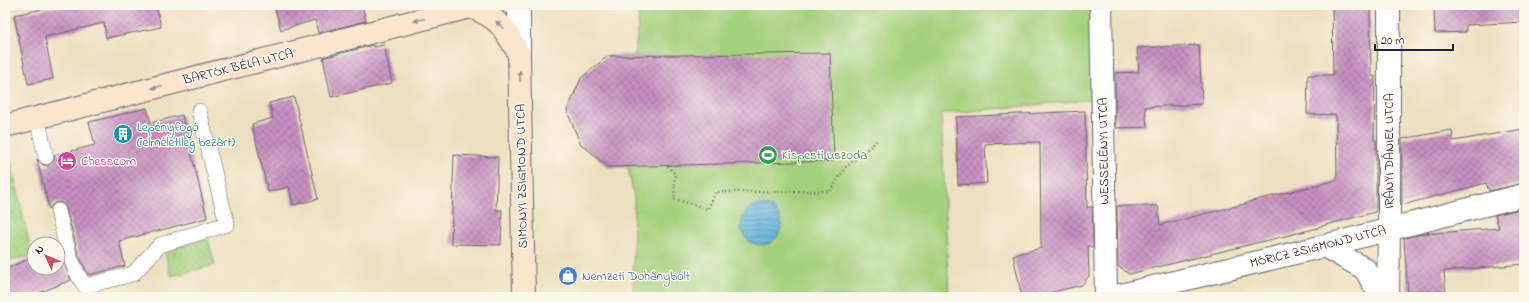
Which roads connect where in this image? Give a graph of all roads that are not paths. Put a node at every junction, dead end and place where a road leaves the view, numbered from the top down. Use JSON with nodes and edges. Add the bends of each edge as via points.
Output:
{"nodes":[{"id":1,"x":519,"y":5,"type":"edge"},
{"id":2,"x":1101,"y":5,"type":"edge"},
{"id":3,"x":1389,"y":5,"type":"edge"},
{"id":4,"x":470,"y":7,"type":"joint"},
{"id":5,"x":519,"y":54,"type":"junction"},
{"id":6,"x":199,"y":111,"type":"dead end"},
{"id":7,"x":37,"y":118,"type":"junction"},
{"id":8,"x":5,"y":126,"type":"edge"},
{"id":9,"x":46,"y":157,"type":"dead end"},
{"id":10,"x":1524,"y":195,"type":"edge"},
{"id":11,"x":58,"y":211,"type":"dead end"},
{"id":12,"x":1389,"y":229,"type":"junction"},
{"id":13,"x":1324,"y":246,"type":"junction"},
{"id":14,"x":524,"y":297,"type":"edge"},
{"id":15,"x":1106,"y":297,"type":"edge"},
{"id":16,"x":1112,"y":297,"type":"edge"},
{"id":17,"x":1381,"y":297,"type":"edge"},
{"id":18,"x":1388,"y":297,"type":"edge"}],
"edges":[{"from":1,"to":5,"type":"street","name":"SIMONYI ZSIGMOND UTCA"},
{"from":2,"to":15,"type":"street","name":"WESSELÉNYI UTCA"},
{"from":3,"to":12,"type":"street","name":"IRÁNYI DÁNIEL UTCA"},
{"from":5,"to":4,"type":"main road","name":"SIMONYI ZSIGMOND UTCA","one_way":true,"via":[[504,27],[486,13]]},
{"from":4,"to":7,"type":"main road","name":"BARTÓK BÉLA UTCA","one_way":true},
{"from":14,"to":5,"type":"main road","name":"SIMONYI ZSIGMOND UTCA","one_way":true},
{"from":6,"to":11,"type":"lane","via":[[227,224],[160,245],[133,274],[85,286],[68,254]]},
{"from":7,"to":8,"type":"main road","name":"BARTÓK BÉLA UTCA"},
{"from":7,"to":9,"type":"lane"},
{"from":10,"to":12,"type":"street","name":"MÓRICZ ZSIGMOND UTCA"},
{"from":12,"to":13,"type":"street","name":"MÓRICZ ZSIGMOND UTCA"},
{"from":12,"to":18,"type":"street","name":"IRÁNYI DÁNIEL UTCA"},
{"from":13,"to":16,"type":"street","name":"MÓRICZ ZSIGMOND UTCA"},
{"from":13,"to":17,"type":"street","via":[[1364,269]]}]}
